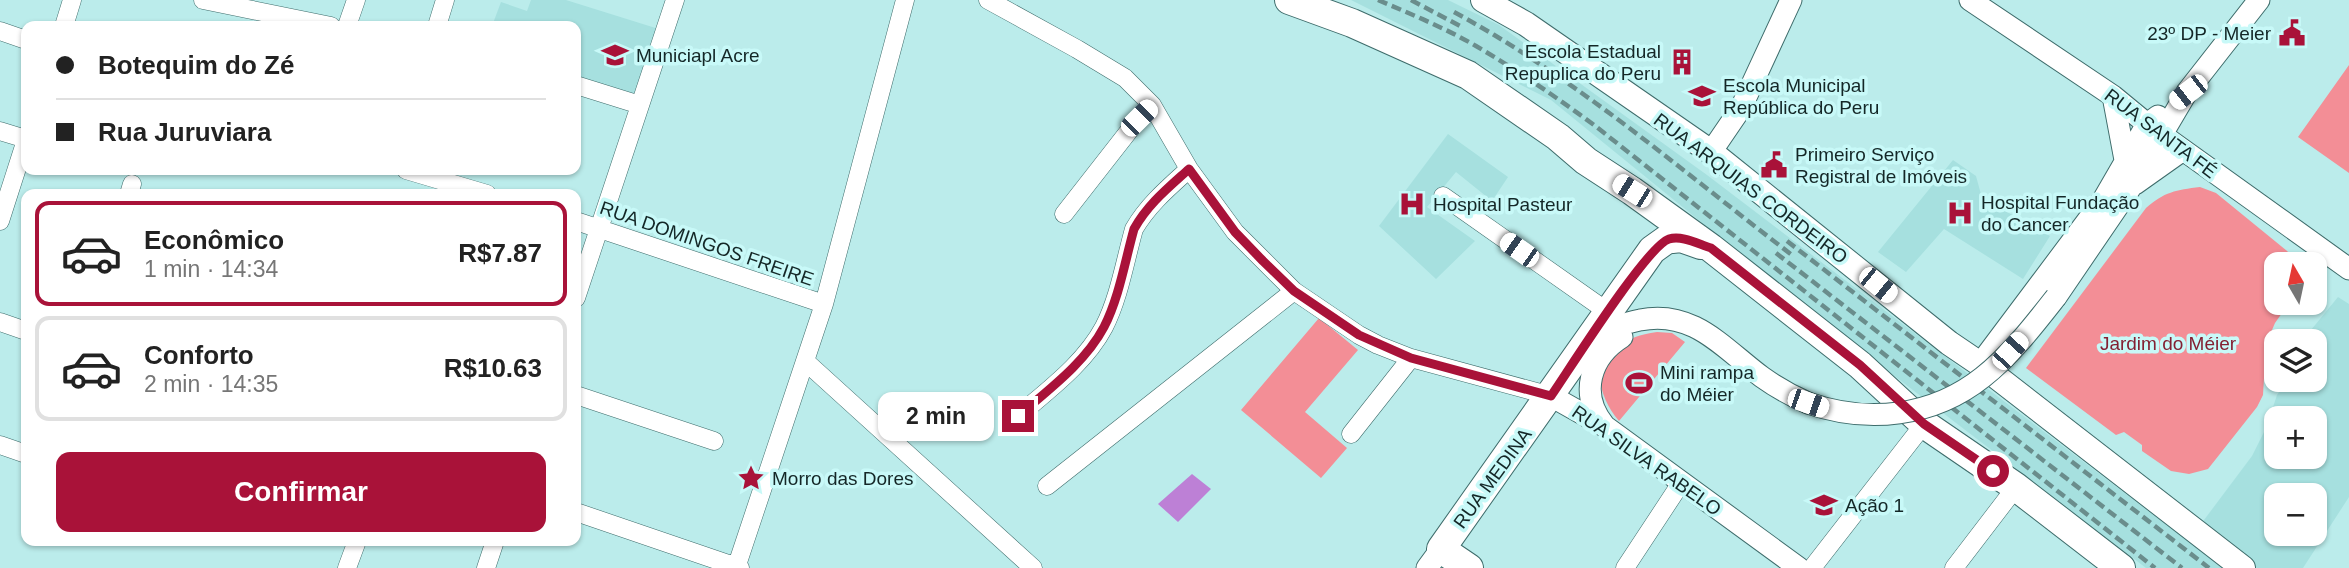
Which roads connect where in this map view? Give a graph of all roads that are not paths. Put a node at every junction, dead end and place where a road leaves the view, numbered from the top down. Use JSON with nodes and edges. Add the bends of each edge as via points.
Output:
{"nodes":[{"id":1,"x":72,"y":0,"type":"edge"},
{"id":2,"x":203,"y":0,"type":"edge"},
{"id":3,"x":356,"y":0,"type":"edge"},
{"id":4,"x":445,"y":0,"type":"edge"},
{"id":5,"x":905,"y":0,"type":"edge"},
{"id":6,"x":988,"y":0,"type":"edge"},
{"id":7,"x":1289,"y":0,"type":"edge"},
{"id":8,"x":1483,"y":0,"type":"edge"},
{"id":9,"x":1791,"y":0,"type":"edge"},
{"id":10,"x":1970,"y":0,"type":"edge"},
{"id":11,"x":2259,"y":0,"type":"edge"},
{"id":12,"x":669,"y":1,"type":"edge"},
{"id":13,"x":66,"y":21,"type":"edge"},
{"id":14,"x":306,"y":21,"type":"edge"},
{"id":15,"x":349,"y":21,"type":"edge"},
{"id":16,"x":439,"y":21,"type":"edge"},
{"id":17,"x":0,"y":31,"type":"edge"},
{"id":18,"x":21,"y":38,"type":"edge"},
{"id":19,"x":1432,"y":60,"type":"junction"},
{"id":20,"x":581,"y":87,"type":"edge"},
{"id":21,"x":2113,"y":96,"type":"junction"},
{"id":22,"x":640,"y":105,"type":"junction"},
{"id":23,"x":1152,"y":105,"type":"junction"},
{"id":24,"x":1497,"y":113,"type":"junction"},
{"id":25,"x":0,"y":131,"type":"edge"},
{"id":26,"x":1558,"y":137,"type":"junction"},
{"id":27,"x":2153,"y":137,"type":"junction"},
{"id":28,"x":21,"y":138,"type":"edge"},
{"id":29,"x":2183,"y":150,"type":"junction"},
{"id":30,"x":1711,"y":152,"type":"junction"},
{"id":31,"x":21,"y":156,"type":"edge"},
{"id":32,"x":2125,"y":160,"type":"junction"},
{"id":33,"x":1586,"y":161,"type":"junction"},
{"id":34,"x":1189,"y":169,"type":"junction"},
{"id":35,"x":421,"y":175,"type":"edge"},
{"id":36,"x":2131,"y":187,"type":"junction"},
{"id":37,"x":461,"y":189,"type":"edge"},
{"id":38,"x":1632,"y":191,"type":"junction"},
{"id":39,"x":1443,"y":196,"type":"dead end"},
{"id":40,"x":1064,"y":214,"type":"dead end"},
{"id":41,"x":0,"y":221,"type":"edge"},
{"id":42,"x":581,"y":223,"type":"edge"},
{"id":43,"x":599,"y":228,"type":"junction"},
{"id":44,"x":1711,"y":248,"type":"junction"},
{"id":45,"x":1652,"y":250,"type":"junction"},
{"id":46,"x":2349,"y":269,"type":"edge"},
{"id":47,"x":581,"y":283,"type":"edge"},
{"id":48,"x":1294,"y":291,"type":"junction"},
{"id":49,"x":824,"y":304,"type":"junction"},
{"id":50,"x":1608,"y":312,"type":"junction"},
{"id":51,"x":1653,"y":317,"type":"junction"},
{"id":52,"x":0,"y":322,"type":"edge"},
{"id":53,"x":21,"y":329,"type":"edge"},
{"id":54,"x":1578,"y":356,"type":"junction"},
{"id":55,"x":1411,"y":358,"type":"junction"},
{"id":56,"x":806,"y":361,"type":"junction"},
{"id":57,"x":1980,"y":363,"type":"junction"},
{"id":58,"x":1551,"y":396,"type":"junction"},
{"id":59,"x":581,"y":397,"type":"edge"},
{"id":60,"x":1018,"y":416,"type":"dead end"},
{"id":61,"x":1924,"y":424,"type":"junction"},
{"id":62,"x":1606,"y":426,"type":"junction"},
{"id":63,"x":1350,"y":434,"type":"dead end"},
{"id":64,"x":713,"y":441,"type":"dead end"},
{"id":65,"x":0,"y":445,"type":"edge"},
{"id":66,"x":21,"y":452,"type":"edge"},
{"id":67,"x":1681,"y":483,"type":"junction"},
{"id":68,"x":1047,"y":486,"type":"dead end"},
{"id":69,"x":2016,"y":487,"type":"junction"},
{"id":70,"x":581,"y":514,"type":"edge"},
{"id":71,"x":355,"y":546,"type":"edge"},
{"id":72,"x":493,"y":546,"type":"edge"},
{"id":73,"x":1434,"y":559,"type":"edge"},
{"id":74,"x":738,"y":567,"type":"edge"},
{"id":75,"x":348,"y":568,"type":"edge"},
{"id":76,"x":486,"y":568,"type":"edge"},
{"id":77,"x":1033,"y":568,"type":"edge"},
{"id":78,"x":1469,"y":568,"type":"edge"},
{"id":79,"x":1625,"y":568,"type":"edge"},
{"id":80,"x":1799,"y":568,"type":"edge"},
{"id":81,"x":1812,"y":568,"type":"edge"},
{"id":82,"x":1954,"y":568,"type":"edge"},
{"id":83,"x":2121,"y":568,"type":"edge"},
{"id":84,"x":2243,"y":568,"type":"edge"}],
"edges":[{"from":1,"to":13,"type":"street"},
{"from":2,"to":14,"type":"street"},
{"from":3,"to":15,"type":"street"},
{"from":4,"to":16,"type":"street"},
{"from":5,"to":49,"type":"street"},
{"from":6,"to":23,"type":"street","name":"RUA SILVA RABELO","via":[[1125,78]]},
{"from":7,"to":19,"type":"main road"},
{"from":8,"to":30,"type":"main road","name":"RUA ARQUIAS CORDEIRO","via":[[1526,24]]},
{"from":9,"to":30,"type":"street","via":[[1741,108]]},
{"from":10,"to":21,"type":"street","name":"RUA SANTA FÉ"},
{"from":11,"to":27,"type":"street"},
{"from":12,"to":22,"type":"street"},
{"from":17,"to":18,"type":"street"},
{"from":19,"to":24,"type":"main road"},
{"from":19,"to":26,"type":"main road","via":[[1468,75]]},
{"from":20,"to":22,"type":"street"},
{"from":21,"to":27,"type":"street","name":"RUA SANTA FÉ"},
{"from":21,"to":32,"type":"street"},
{"from":22,"to":43,"type":"street"},
{"from":23,"to":34,"type":"street","name":"RUA SILVA RABELO"},
{"from":23,"to":40,"type":"street"},
{"from":24,"to":26,"type":"main road"},
{"from":24,"to":33,"type":"main road","via":[[1560,155]]},
{"from":25,"to":28,"type":"street"},
{"from":26,"to":33,"type":"main road"},
{"from":27,"to":29,"type":"street","name":"RUA SANTA FÉ"},
{"from":27,"to":32,"type":"street"},
{"from":27,"to":36,"type":"street"},
{"from":29,"to":36,"type":"street"},
{"from":29,"to":46,"type":"street","name":"RUA SANTA FÉ"},
{"from":30,"to":57,"type":"main road","name":"RUA ARQUIAS CORDEIRO"},
{"from":31,"to":41,"type":"street"},
{"from":32,"to":57,"type":"street","via":[[2103,200]]},
{"from":33,"to":38,"type":"main road"},
{"from":34,"to":48,"type":"street","name":"RUA SILVA RABELO","via":[[1235,232]]},
{"from":34,"to":60,"type":"street","via":[[1150,205],[1134,229],[1105,325],[1095,341]]},
{"from":35,"to":37,"type":"street"},
{"from":36,"to":51,"type":"street","bridge":true,"via":[[2056,297],[1994,368],[1970,387],[1919,410],[1886,415],[1830,411],[1763,377],[1699,328],[1675,318]]},
{"from":38,"to":44,"type":"main road"},
{"from":38,"to":45,"type":"main road","via":[[1652,223]]},
{"from":39,"to":50,"type":"street"},
{"from":42,"to":43,"type":"street","name":"RUA DOMINGOS FREIRE"},
{"from":43,"to":47,"type":"street"},
{"from":43,"to":49,"type":"street","name":"RUA DOMINGOS FREIRE"},
{"from":44,"to":45,"type":"main road","via":[[1681,238],[1666,240]]},
{"from":44,"to":61,"type":"main road","via":[[1860,365]]},
{"from":45,"to":50,"type":"main road","name":"RUA MEDINA"},
{"from":48,"to":55,"type":"street","name":"RUA SILVA RABELO","via":[[1359,335]]},
{"from":48,"to":68,"type":"street"},
{"from":49,"to":56,"type":"street"},
{"from":50,"to":54,"type":"main road","name":"RUA MEDINA"},
{"from":51,"to":54,"type":"street","via":[[1611,329]]},
{"from":51,"to":62,"type":"street","via":[[1613,343],[1595,363],[1591,397]]},
{"from":52,"to":53,"type":"street"},
{"from":54,"to":58,"type":"main road","name":"RUA MEDINA"},
{"from":55,"to":58,"type":"street","name":"RUA SILVA RABELO"},
{"from":55,"to":63,"type":"street"},
{"from":56,"to":74,"type":"street"},
{"from":56,"to":77,"type":"street"},
{"from":57,"to":84,"type":"main road","name":"RUA ARQUIAS CORDEIRO"},
{"from":58,"to":62,"type":"street","name":"RUA SILVA RABELO"},
{"from":58,"to":73,"type":"main road","name":"RUA MEDINA"},
{"from":59,"to":64,"type":"street"},
{"from":61,"to":69,"type":"main road"},
{"from":61,"to":81,"type":"street"},
{"from":62,"to":67,"type":"street","name":"RUA SILVA RABELO"},
{"from":65,"to":66,"type":"street"},
{"from":67,"to":79,"type":"street"},
{"from":67,"to":80,"type":"street","name":"RUA SILVA RABELO"},
{"from":69,"to":82,"type":"street"},
{"from":69,"to":83,"type":"main road"},
{"from":70,"to":74,"type":"street"},
{"from":71,"to":75,"type":"street"},
{"from":72,"to":76,"type":"street"},
{"from":73,"to":78,"type":"main road"}]}
